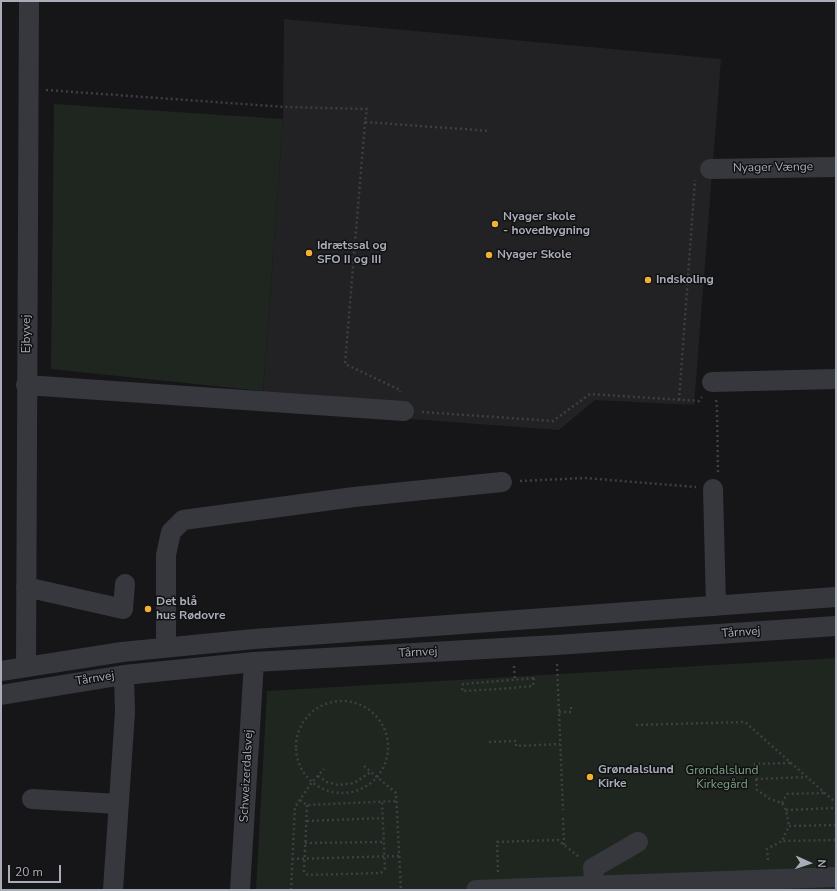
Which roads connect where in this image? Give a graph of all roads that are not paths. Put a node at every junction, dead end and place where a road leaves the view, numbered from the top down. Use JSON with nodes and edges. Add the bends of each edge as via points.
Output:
{"nodes":[{"id":1,"x":29,"y":1,"type":"edge"},
{"id":2,"x":836,"y":167,"type":"edge"},
{"id":3,"x":710,"y":169,"type":"road end"},
{"id":4,"x":836,"y":379,"type":"edge"},
{"id":5,"x":712,"y":382,"type":"road end"},
{"id":6,"x":26,"y":385,"type":"junction"},
{"id":7,"x":404,"y":411,"type":"road end"},
{"id":8,"x":502,"y":482,"type":"road end"},
{"id":9,"x":713,"y":489,"type":"road end"},
{"id":10,"x":125,"y":584,"type":"dead end"},
{"id":11,"x":26,"y":587,"type":"junction"},
{"id":12,"x":836,"y":597,"type":"edge"},
{"id":13,"x":716,"y":606,"type":"junction"},
{"id":14,"x":836,"y":626,"type":"edge"},
{"id":15,"x":166,"y":647,"type":"junction"},
{"id":16,"x":254,"y":662,"type":"junction"},
{"id":17,"x":26,"y":666,"type":"junction"},
{"id":18,"x":1,"y":671,"type":"edge"},
{"id":19,"x":124,"y":675,"type":"junction"},
{"id":20,"x":1,"y":695,"type":"edge"},
{"id":21,"x":32,"y":799,"type":"dead end"},
{"id":22,"x":118,"y":804,"type":"junction"},
{"id":23,"x":638,"y":842,"type":"dead end"},
{"id":24,"x":836,"y":877,"type":"edge"},
{"id":25,"x":594,"y":881,"type":"edge"},
{"id":26,"x":764,"y":885,"type":"edge"},
{"id":27,"x":498,"y":889,"type":"edge"},
{"id":28,"x":113,"y":890,"type":"edge"},
{"id":29,"x":240,"y":890,"type":"edge"},
{"id":30,"x":476,"y":890,"type":"edge"}],
"edges":[{"from":1,"to":6,"type":"street","name":"Ejbyvej"},
{"from":2,"to":3,"type":"street","name":"Nyager Vænge"},
{"from":4,"to":5,"type":"street"},
{"from":6,"to":7,"type":"street"},
{"from":6,"to":11,"type":"street","name":"Ejbyvej"},
{"from":8,"to":15,"type":"street","via":[[354,497],[183,520],[171,532],[166,555]]},
{"from":9,"to":13,"type":"street"},
{"from":10,"to":11,"type":"street","via":[[124,609]]},
{"from":11,"to":17,"type":"street","name":"Ejbyvej"},
{"from":12,"to":13,"type":"street","name":"Tårnvej"},
{"from":13,"to":15,"type":"street","name":"Tårnvej"},
{"from":14,"to":16,"type":"street","name":"Tårnvej"},
{"from":15,"to":17,"type":"street","name":"Tårnvej"},
{"from":16,"to":19,"type":"street","name":"Tårnvej"},
{"from":16,"to":29,"type":"street","name":"Schweizerdalsvej"},
{"from":17,"to":18,"type":"street","name":"Tårnvej"},
{"from":19,"to":20,"type":"street","name":"Tårnvej"},
{"from":19,"to":22,"type":"street"},
{"from":21,"to":22,"type":"street"},
{"from":22,"to":28,"type":"street"},
{"from":23,"to":25,"type":"street"},
{"from":24,"to":26,"type":"street"},
{"from":25,"to":26,"type":"street"},
{"from":25,"to":27,"type":"street"},
{"from":27,"to":30,"type":"street"}]}
